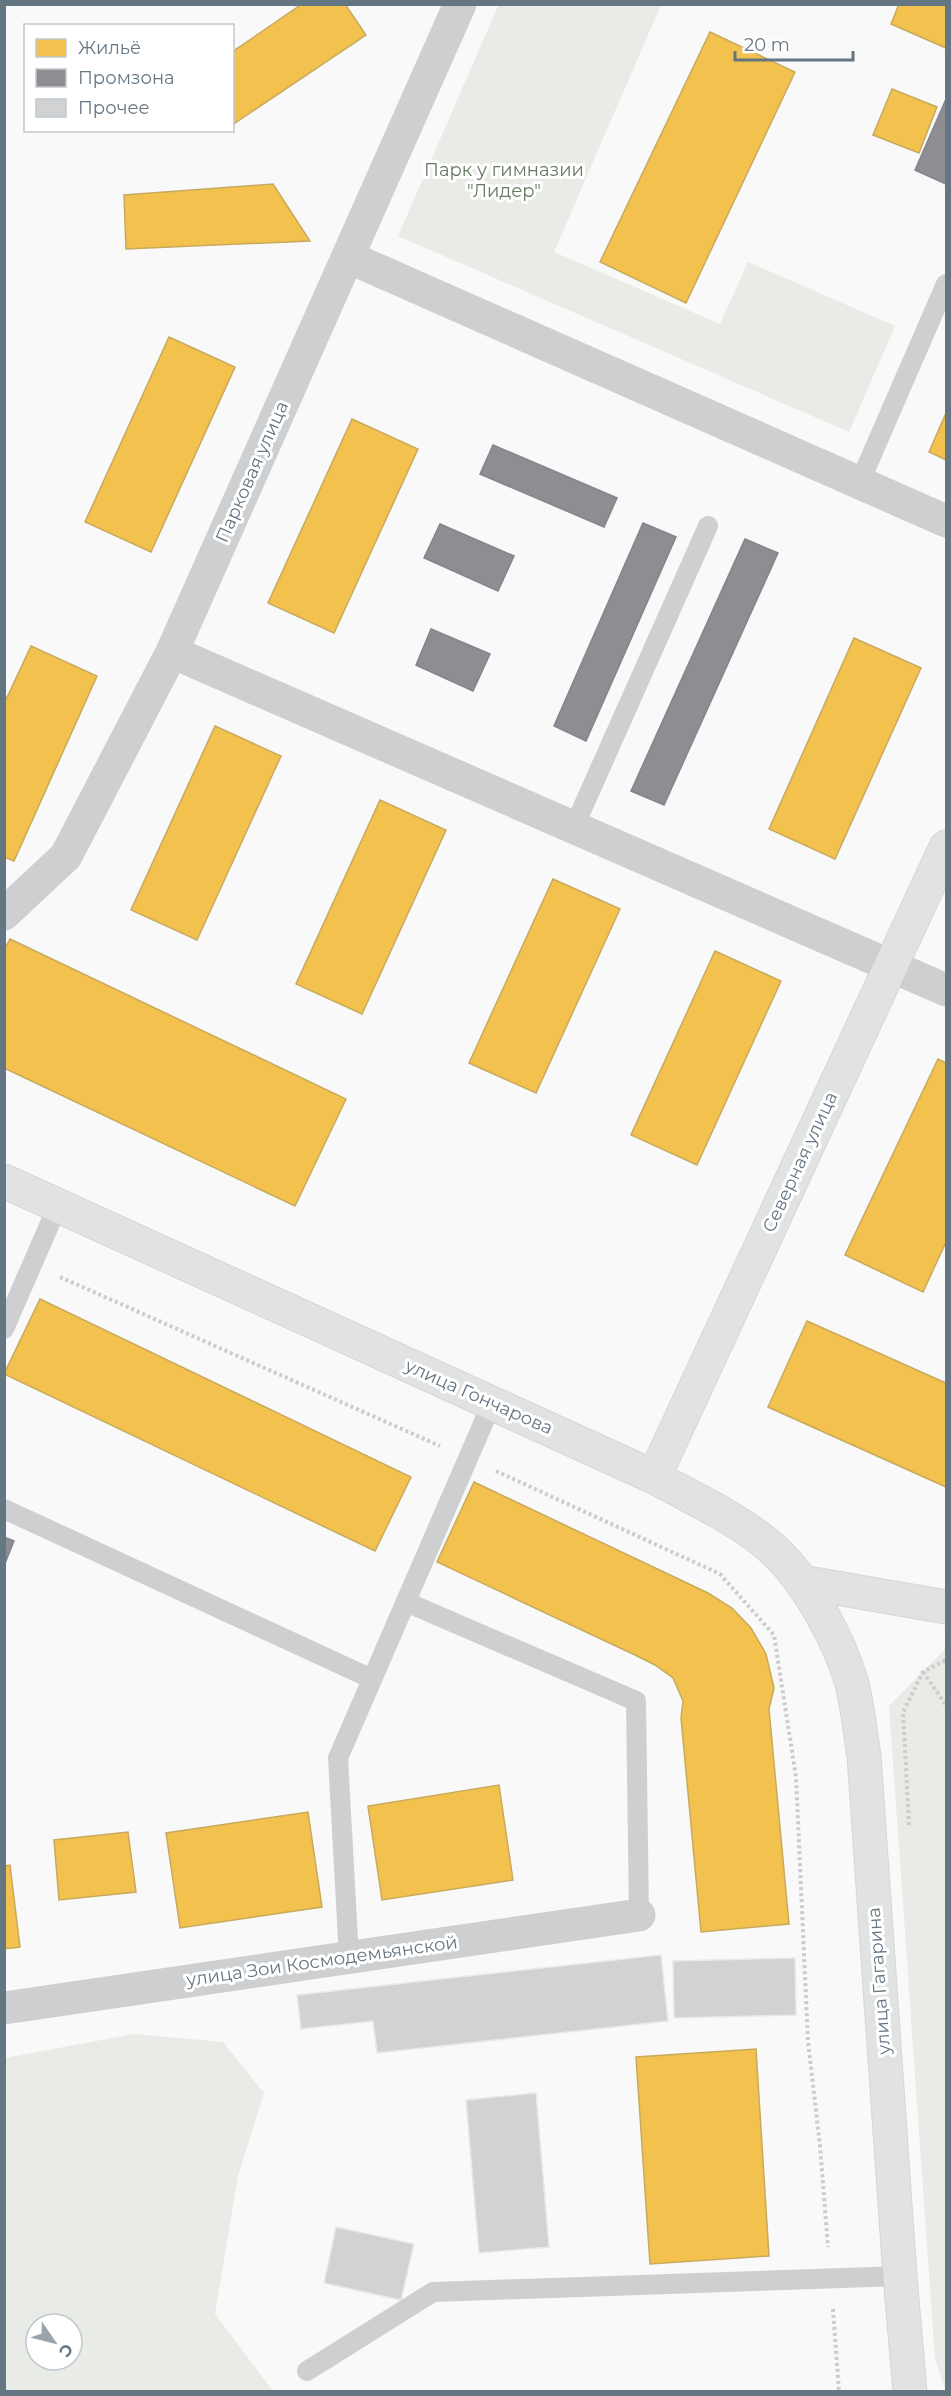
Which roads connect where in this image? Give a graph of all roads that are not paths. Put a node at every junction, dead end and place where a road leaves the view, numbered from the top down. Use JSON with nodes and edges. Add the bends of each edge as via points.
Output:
{"nodes":[{"id":1,"x":460,"y":4,"type":"edge"},
{"id":2,"x":348,"y":257,"type":"junction"},
{"id":3,"x":946,"y":284,"type":"edge"},
{"id":4,"x":859,"y":484,"type":"junction"},
{"id":5,"x":946,"y":521,"type":"edge"},
{"id":6,"x":708,"y":526,"type":"dead end"},
{"id":7,"x":172,"y":652,"type":"junction"},
{"id":8,"x":574,"y":827,"type":"junction"},
{"id":9,"x":946,"y":847,"type":"edge"},
{"id":10,"x":4,"y":914,"type":"edge"},
{"id":11,"x":892,"y":965,"type":"junction"},
{"id":12,"x":946,"y":990,"type":"edge"},
{"id":13,"x":4,"y":1181,"type":"edge"},
{"id":14,"x":58,"y":1205,"type":"junction"},
{"id":15,"x":4,"y":1329,"type":"edge"},
{"id":16,"x":492,"y":1403,"type":"junction"},
{"id":17,"x":654,"y":1477,"type":"junction"},
{"id":18,"x":4,"y":1509,"type":"edge"},
{"id":19,"x":802,"y":1582,"type":"junction"},
{"id":20,"x":406,"y":1602,"type":"junction"},
{"id":21,"x":946,"y":1607,"type":"edge"},
{"id":22,"x":372,"y":1679,"type":"junction"},
{"id":23,"x":639,"y":1916,"type":"joint"},
{"id":24,"x":349,"y":1957,"type":"junction"},
{"id":25,"x":4,"y":2008,"type":"edge"},
{"id":26,"x":900,"y":2276,"type":"junction"},
{"id":27,"x":307,"y":2370,"type":"dead end"},
{"id":28,"x":910,"y":2391,"type":"edge"}],
"edges":[{"from":1,"to":2,"type":"street","name":"Парковая улица"},
{"from":2,"to":4,"type":"street"},
{"from":2,"to":7,"type":"street","name":"Парковая улица"},
{"from":3,"to":4,"type":"lane"},
{"from":4,"to":5,"type":"street"},
{"from":6,"to":8,"type":"lane"},
{"from":7,"to":8,"type":"street"},
{"from":7,"to":10,"type":"street","name":"Парковая улица","via":[[66,856]]},
{"from":8,"to":11,"type":"street"},
{"from":9,"to":11,"type":"main road","name":"Северная улица"},
{"from":11,"to":12,"type":"street"},
{"from":11,"to":17,"type":"main road","name":"Северная улица"},
{"from":13,"to":14,"type":"main road","name":"улица Гончарова"},
{"from":14,"to":15,"type":"lane"},
{"from":14,"to":16,"type":"main road","name":"улица Гончарова"},
{"from":16,"to":17,"type":"main road","name":"улица Гончарова"},
{"from":16,"to":20,"type":"lane"},
{"from":17,"to":19,"type":"main road","name":"улица Гончарова","via":[[728,1517],[774,1550]]},
{"from":18,"to":22,"type":"lane"},
{"from":19,"to":21,"type":"main road"},
{"from":19,"to":26,"type":"main road","name":"улица Гагарина","via":[[830,1630],[852,1684],[864,1756]]},
{"from":20,"to":22,"type":"lane"},
{"from":20,"to":23,"type":"lane","via":[[636,1701]]},
{"from":22,"to":24,"type":"lane","via":[[338,1758]]},
{"from":23,"to":24,"type":"street","name":"улица Зои Космодемьянской"},
{"from":24,"to":25,"type":"street","name":"улица Зои Космодемьянской"},
{"from":26,"to":27,"type":"lane","via":[[433,2292]]},
{"from":26,"to":28,"type":"main road","name":"улица Гагарина"}]}
